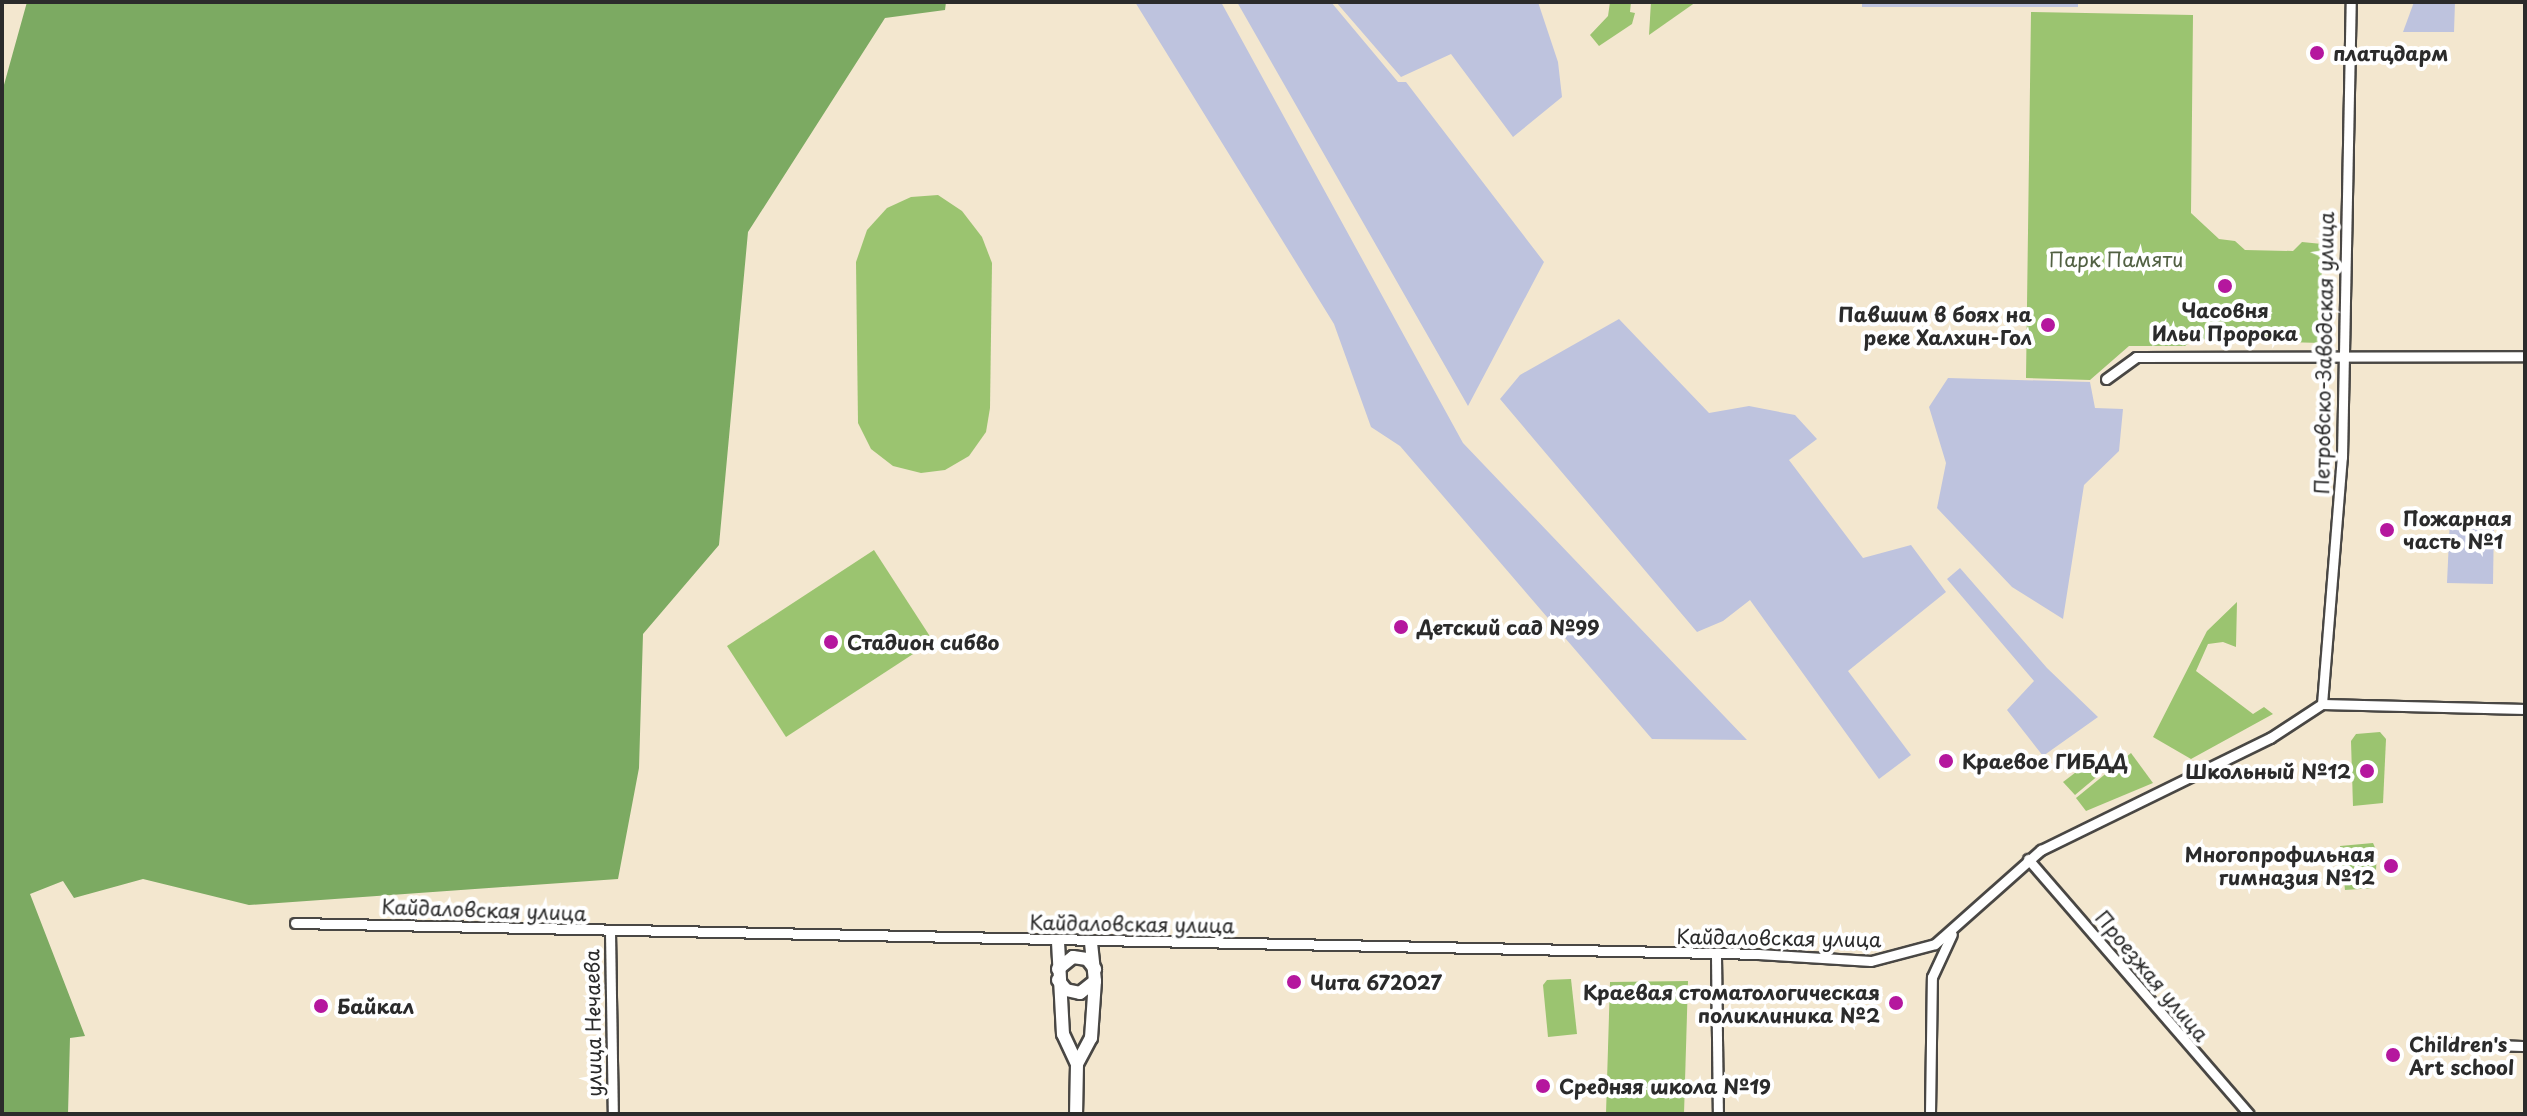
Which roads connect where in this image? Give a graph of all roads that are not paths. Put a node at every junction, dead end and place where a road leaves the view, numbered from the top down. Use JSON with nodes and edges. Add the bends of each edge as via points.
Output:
{"nodes":[{"id":1,"x":2351,"y":2,"type":"edge"},
{"id":2,"x":2344,"y":355,"type":"junction"},
{"id":3,"x":2525,"y":356,"type":"edge"},
{"id":4,"x":2106,"y":379,"type":"dead end"},
{"id":5,"x":2322,"y":704,"type":"junction"},
{"id":6,"x":2525,"y":709,"type":"edge"},
{"id":7,"x":2028,"y":859,"type":"junction"},
{"id":8,"x":295,"y":923,"type":"dead end"},
{"id":9,"x":1958,"y":924,"type":"junction"},
{"id":10,"x":610,"y":932,"type":"junction"},
{"id":11,"x":1058,"y":942,"type":"junction"},
{"id":12,"x":1091,"y":942,"type":"junction"},
{"id":13,"x":1716,"y":956,"type":"junction"},
{"id":14,"x":1058,"y":974,"type":"junction"},
{"id":15,"x":1095,"y":975,"type":"junction"},
{"id":16,"x":2433,"y":1043,"type":"dead end"},
{"id":17,"x":2525,"y":1046,"type":"edge"},
{"id":18,"x":1077,"y":1064,"type":"junction"},
{"id":19,"x":613,"y":1114,"type":"edge"},
{"id":20,"x":1076,"y":1114,"type":"edge"},
{"id":21,"x":1718,"y":1114,"type":"edge"},
{"id":22,"x":1930,"y":1114,"type":"edge"},
{"id":23,"x":2249,"y":1114,"type":"edge"}],
"edges":[{"from":1,"to":2,"type":"street","name":"Петровско-Заводская улица"},
{"from":2,"to":3,"type":"street"},
{"from":2,"to":4,"type":"street","via":[[2136,357]]},
{"from":2,"to":5,"type":"street","name":"Петровско-Заводская улица"},
{"from":5,"to":6,"type":"street"},
{"from":5,"to":7,"type":"street","via":[[2270,738]]},
{"from":7,"to":9,"type":"street"},
{"from":7,"to":23,"type":"street","name":"Проезжая улица"},
{"from":8,"to":10,"type":"street","name":"Кайдаловская улица"},
{"from":9,"to":13,"type":"street","name":"Кайдаловская улица","via":[[1920,951],[1871,961]]},
{"from":9,"to":22,"type":"street","via":[[1932,977]]},
{"from":10,"to":11,"type":"street","name":"Кайдаловская улица"},
{"from":10,"to":19,"type":"street","name":"улица Нечаева"},
{"from":11,"to":12,"type":"street","name":"Кайдаловская улица"},
{"from":11,"to":14,"type":"street"},
{"from":12,"to":13,"type":"street","name":"Кайдаловская улица"},
{"from":12,"to":15,"type":"street"},
{"from":13,"to":21,"type":"street"},
{"from":14,"to":15,"type":"street","via":[[1073,957],[1087,959]]},
{"from":14,"to":15,"type":"street","via":[[1066,990],[1080,993]]},
{"from":14,"to":18,"type":"street","via":[[1063,1034]]},
{"from":15,"to":18,"type":"street","via":[[1091,1038]]},
{"from":16,"to":17,"type":"street"},
{"from":18,"to":20,"type":"street"}]}
